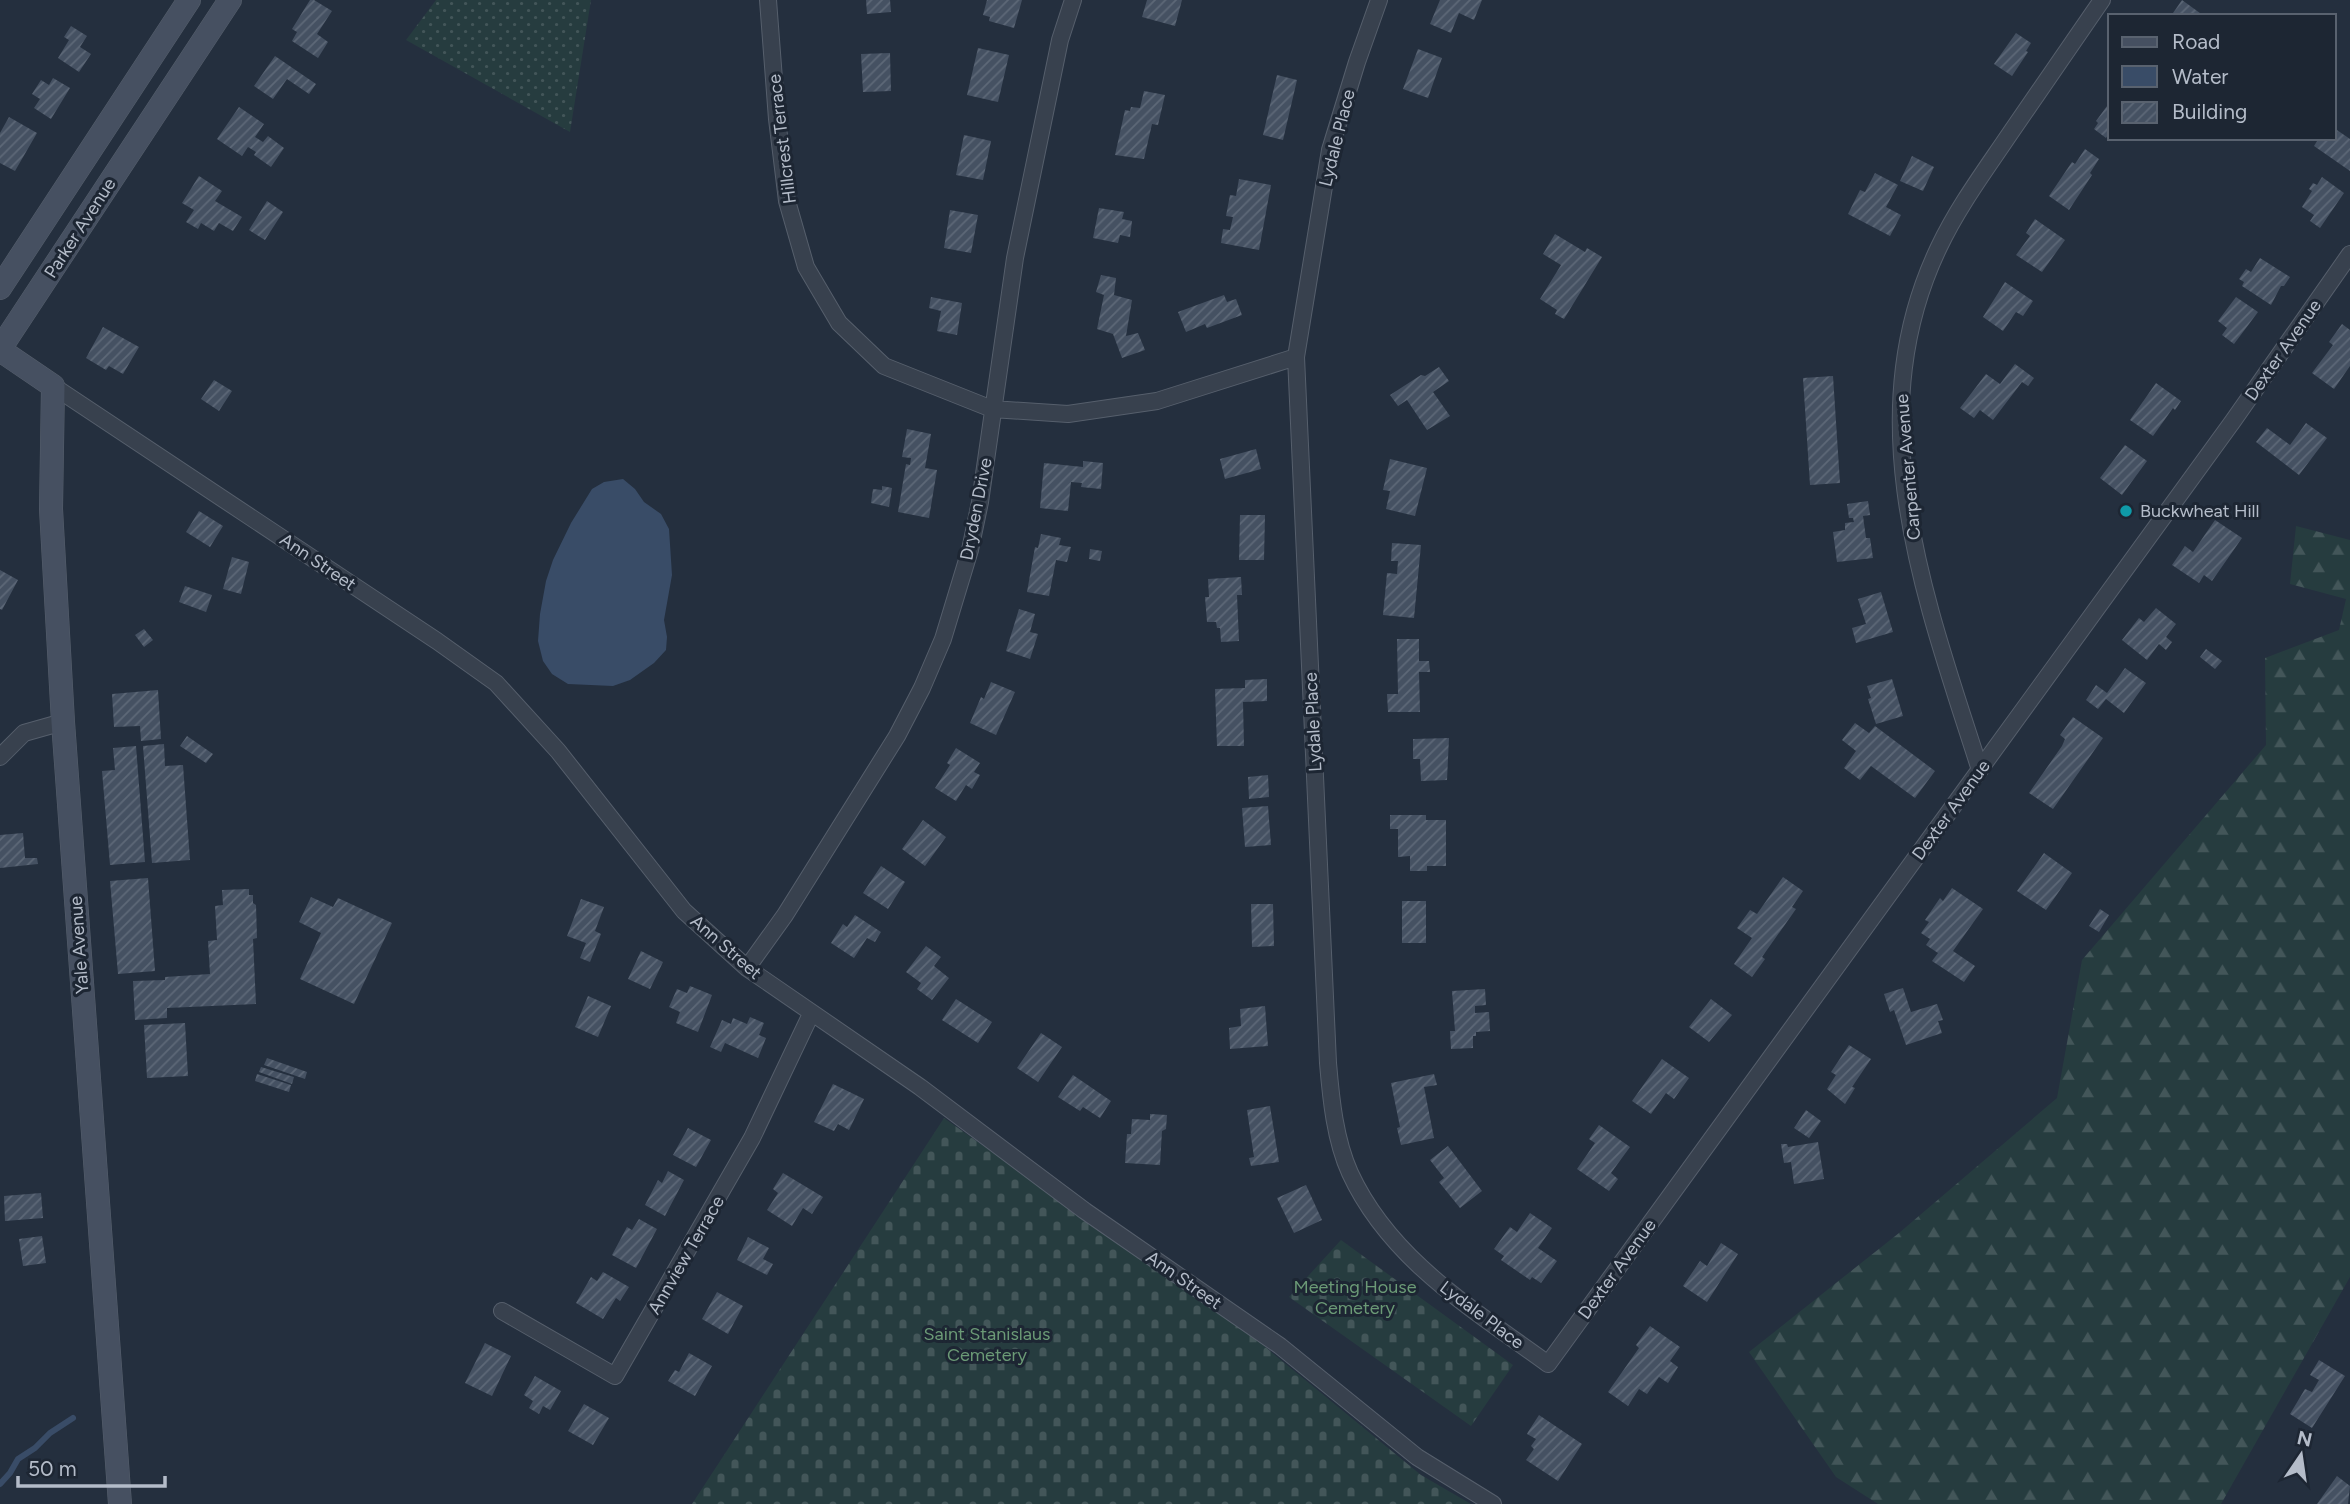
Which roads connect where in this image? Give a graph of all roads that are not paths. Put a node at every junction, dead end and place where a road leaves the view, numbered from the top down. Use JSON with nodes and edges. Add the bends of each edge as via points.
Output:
{"nodes":[{"id":1,"x":188,"y":0,"type":"edge"},
{"id":2,"x":230,"y":0,"type":"edge"},
{"id":3,"x":768,"y":0,"type":"edge"},
{"id":4,"x":1073,"y":0,"type":"edge"},
{"id":5,"x":1379,"y":0,"type":"edge"},
{"id":6,"x":2102,"y":0,"type":"edge"},
{"id":7,"x":131,"y":88,"type":"junction"},
{"id":8,"x":160,"y":107,"type":"junction"},
{"id":9,"x":2350,"y":254,"type":"edge"},
{"id":10,"x":0,"y":288,"type":"edge"},
{"id":11,"x":0,"y":349,"type":"edge"},
{"id":12,"x":1296,"y":357,"type":"junction"},
{"id":13,"x":53,"y":386,"type":"junction"},
{"id":14,"x":992,"y":409,"type":"junction"},
{"id":15,"x":62,"y":722,"type":"junction"},
{"id":16,"x":0,"y":757,"type":"edge"},
{"id":17,"x":1980,"y":771,"type":"junction"},
{"id":18,"x":747,"y":968,"type":"junction"},
{"id":19,"x":811,"y":1014,"type":"junction"},
{"id":20,"x":502,"y":1311,"type":"dead end"},
{"id":21,"x":1548,"y":1364,"type":"joint"},
{"id":22,"x":120,"y":1504,"type":"edge"},
{"id":23,"x":1493,"y":1504,"type":"edge"}],
"edges":[{"from":1,"to":7,"type":"main road","name":"Parker Avenue"},
{"from":2,"to":8,"type":"main road","name":"Parker Avenue"},
{"from":3,"to":14,"type":"street","name":"Hillcrest Terrace","via":[[787,201],[806,267],[839,323],[884,366]]},
{"from":4,"to":14,"type":"street","name":"Dryden Drive","via":[[1060,40],[1015,258]]},
{"from":5,"to":12,"type":"street","name":"Lydale Place","via":[[1330,150]]},
{"from":6,"to":17,"type":"street","name":"Carpenter Avenue","via":[[1954,218],[1925,278],[1905,348],[1900,416],[1913,544]]},
{"from":7,"to":8,"type":"main road"},
{"from":7,"to":10,"type":"main road","name":"Parker Avenue"},
{"from":8,"to":11,"type":"main road","name":"Parker Avenue"},
{"from":9,"to":17,"type":"street","name":"Dexter Avenue"},
{"from":11,"to":13,"type":"main road","name":"Ann Street"},
{"from":12,"to":14,"type":"street","name":"Hillcrest Terrace","via":[[1157,401],[1068,414]]},
{"from":12,"to":21,"type":"street","name":"Lydale Place","via":[[1328,1063],[1339,1137],[1349,1172],[1389,1235],[1447,1291]]},
{"from":13,"to":15,"type":"main road","name":"Yale Avenue","via":[[51,509]]},
{"from":13,"to":18,"type":"street","name":"Ann Street","via":[[496,683],[558,751],[684,911]]},
{"from":14,"to":18,"type":"street","name":"Dryden Drive","via":[[970,550],[943,639],[922,688],[849,815]]},
{"from":15,"to":16,"type":"street","via":[[24,733]]},
{"from":15,"to":22,"type":"main road","name":"Yale Avenue"},
{"from":17,"to":21,"type":"street","name":"Dexter Avenue"},
{"from":18,"to":19,"type":"street","name":"Ann Street"},
{"from":19,"to":20,"type":"street","name":"Annview Terrace","via":[[752,1138],[615,1376]]},
{"from":19,"to":23,"type":"street","name":"Ann Street","via":[[1280,1346],[1417,1457]]}]}
